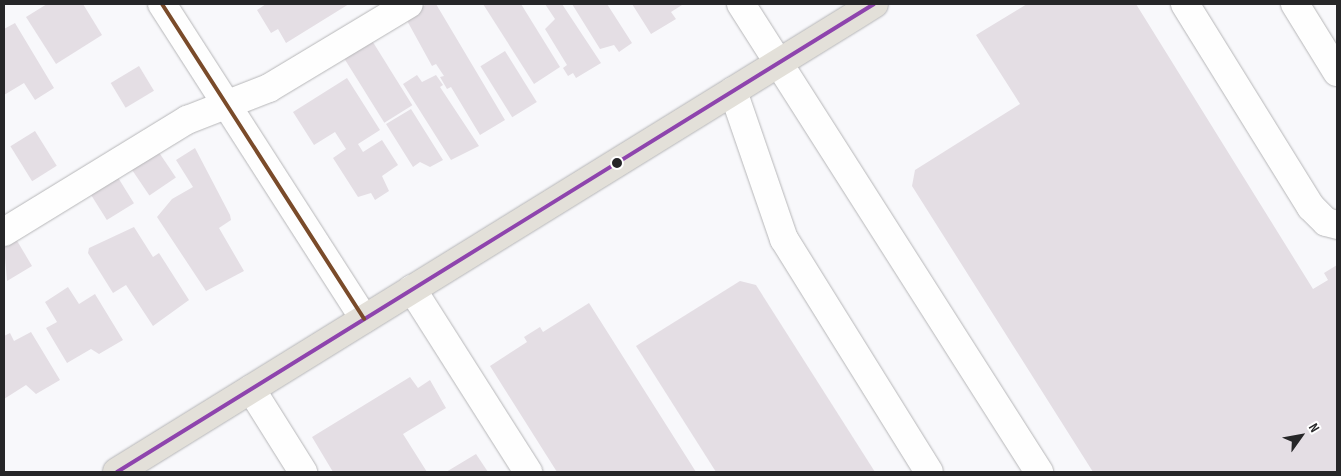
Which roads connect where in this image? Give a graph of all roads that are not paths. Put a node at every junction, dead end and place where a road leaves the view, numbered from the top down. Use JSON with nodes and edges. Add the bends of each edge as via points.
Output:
{"nodes":[{"id":1,"x":162,"y":4,"type":"edge"},
{"id":2,"x":409,"y":4,"type":"edge"},
{"id":3,"x":741,"y":4,"type":"edge"},
{"id":4,"x":874,"y":4,"type":"edge"},
{"id":5,"x":1185,"y":4,"type":"edge"},
{"id":6,"x":1295,"y":4,"type":"edge"},
{"id":7,"x":779,"y":62,"type":"junction"},
{"id":8,"x":1337,"y":72,"type":"edge"},
{"id":9,"x":733,"y":91,"type":"junction"},
{"id":10,"x":226,"y":105,"type":"junction"},
{"id":11,"x":1337,"y":225,"type":"edge"},
{"id":12,"x":4,"y":232,"type":"edge"},
{"id":13,"x":412,"y":289,"type":"junction"},
{"id":14,"x":364,"y":319,"type":"junction"},
{"id":15,"x":251,"y":389,"type":"junction"},
{"id":16,"x":117,"y":472,"type":"edge"},
{"id":17,"x":303,"y":472,"type":"edge"},
{"id":18,"x":528,"y":472,"type":"edge"},
{"id":19,"x":929,"y":472,"type":"edge"},
{"id":20,"x":1039,"y":472,"type":"edge"}],
"edges":[{"from":1,"to":10,"type":"street"},
{"from":2,"to":10,"type":"street","via":[[269,88]]},
{"from":3,"to":7,"type":"street"},
{"from":4,"to":7,"type":"main road"},
{"from":5,"to":11,"type":"street","via":[[1311,207],[1326,222]]},
{"from":6,"to":8,"type":"street"},
{"from":7,"to":9,"type":"main road"},
{"from":7,"to":20,"type":"street"},
{"from":9,"to":13,"type":"main road"},
{"from":9,"to":19,"type":"street","via":[[784,239]]},
{"from":10,"to":12,"type":"street","via":[[187,120]]},
{"from":10,"to":14,"type":"street"},
{"from":13,"to":14,"type":"main road"},
{"from":13,"to":18,"type":"street"},
{"from":14,"to":15,"type":"main road"},
{"from":15,"to":16,"type":"main road"},
{"from":15,"to":17,"type":"street"}]}
